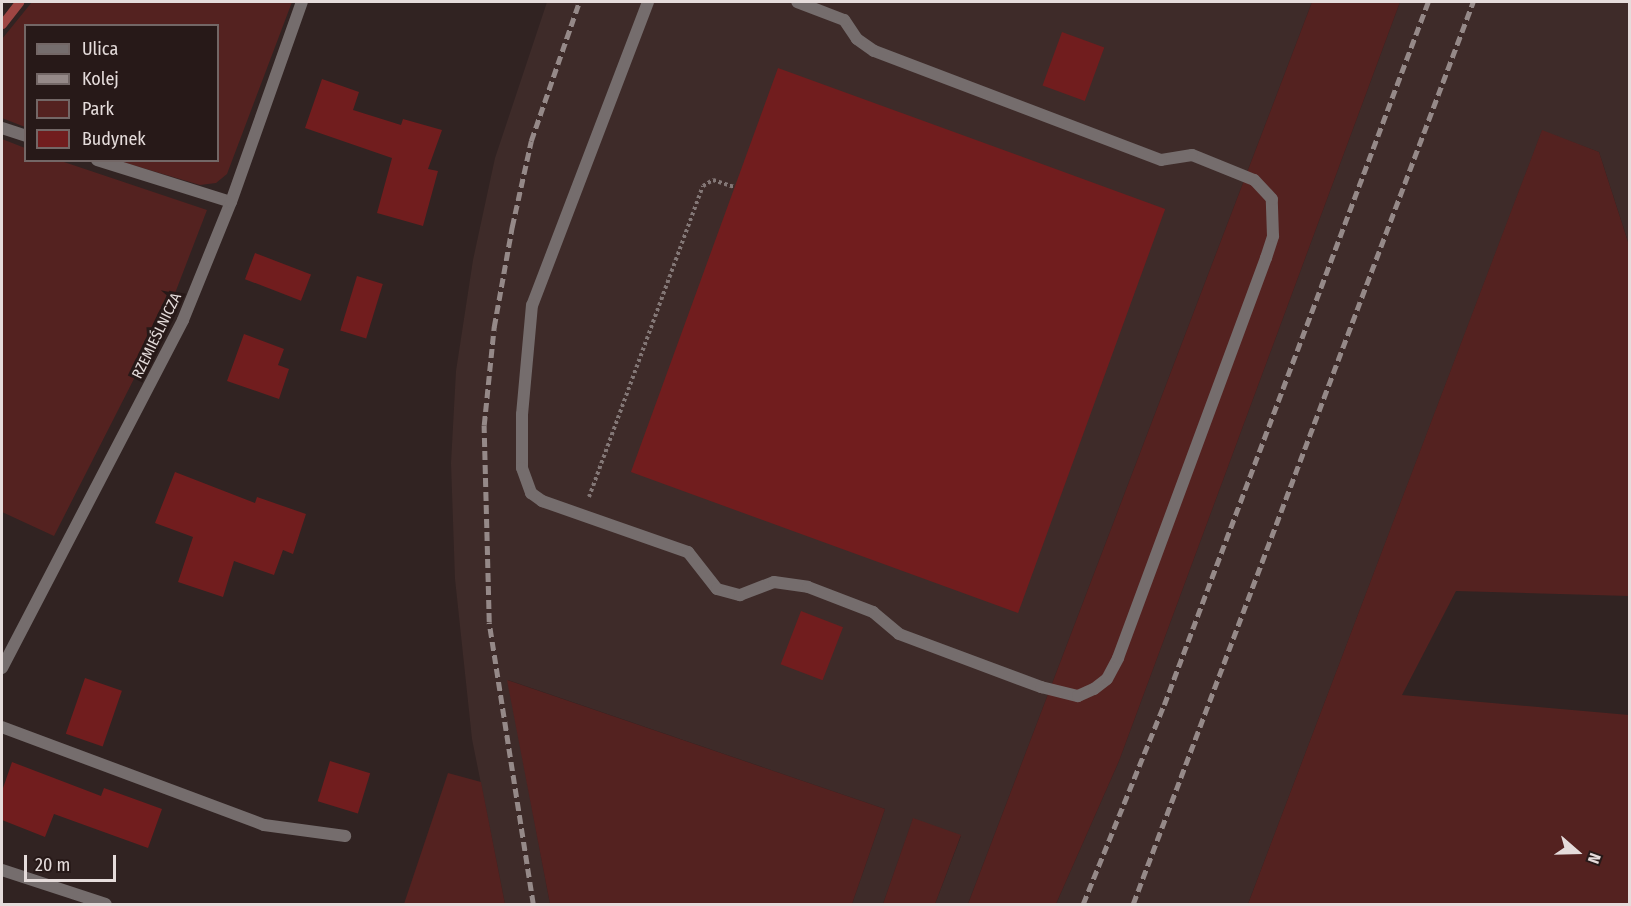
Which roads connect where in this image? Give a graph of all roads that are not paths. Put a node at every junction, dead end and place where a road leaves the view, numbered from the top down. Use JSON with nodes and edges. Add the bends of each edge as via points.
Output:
{"nodes":[{"id":1,"x":302,"y":2,"type":"edge"},
{"id":2,"x":648,"y":2,"type":"edge"},
{"id":3,"x":797,"y":2,"type":"edge"},
{"id":4,"x":2,"y":128,"type":"edge"},
{"id":5,"x":24,"y":135,"type":"edge"},
{"id":6,"x":103,"y":162,"type":"edge"},
{"id":7,"x":231,"y":202,"type":"junction"},
{"id":8,"x":2,"y":668,"type":"edge"},
{"id":9,"x":2,"y":727,"type":"edge"},
{"id":10,"x":345,"y":836,"type":"dead end"},
{"id":11,"x":2,"y":870,"type":"edge"},
{"id":12,"x":106,"y":904,"type":"edge"}],
"edges":[{"from":1,"to":7,"type":"street","name":"RZEMIEŚLNICZA"},
{"from":2,"to":3,"type":"street","via":[[532,305],[522,414],[525,481],[531,494],[688,552],[717,589],[740,595],[774,582],[808,587],[873,612],[898,634],[1078,696],[1107,679],[1118,658],[1266,258],[1273,236],[1272,199],[1254,180],[1192,154],[1161,160],[873,51],[857,39],[844,20]]},
{"from":4,"to":5,"type":"street"},
{"from":6,"to":7,"type":"street"},
{"from":7,"to":8,"type":"street","name":"RZEMIEŚLNICZA","via":[[183,321]]},
{"from":9,"to":10,"type":"street","via":[[264,825]]},
{"from":11,"to":12,"type":"street"}]}
